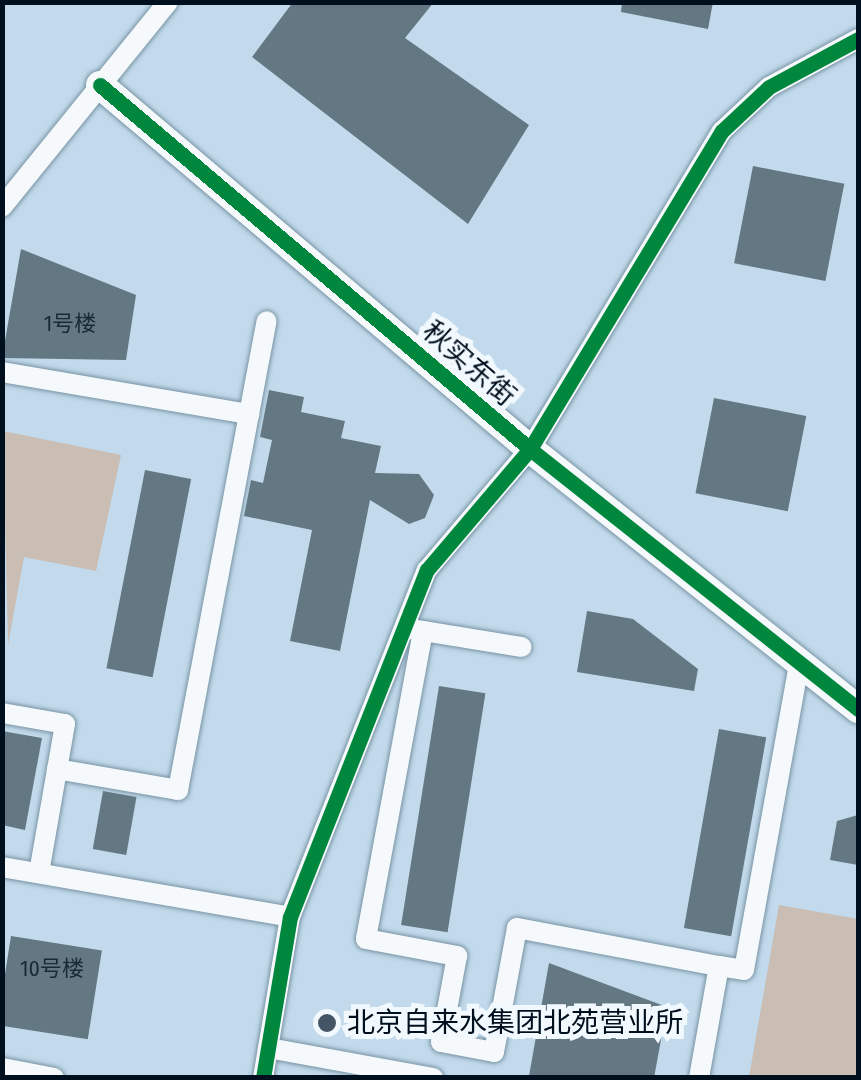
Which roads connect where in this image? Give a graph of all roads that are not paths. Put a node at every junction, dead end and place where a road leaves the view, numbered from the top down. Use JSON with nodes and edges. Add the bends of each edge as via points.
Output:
{"nodes":[{"id":1,"x":168,"y":2,"type":"edge"},
{"id":2,"x":858,"y":39,"type":"edge"},
{"id":3,"x":100,"y":85,"type":"junction"},
{"id":4,"x":2,"y":208,"type":"edge"},
{"id":5,"x":267,"y":321,"type":"dead end"},
{"id":6,"x":2,"y":372,"type":"edge"},
{"id":7,"x":249,"y":414,"type":"junction"},
{"id":8,"x":530,"y":449,"type":"junction"},
{"id":9,"x":414,"y":629,"type":"junction"},
{"id":10,"x":522,"y":647,"type":"dead end"},
{"id":11,"x":800,"y":662,"type":"junction"},
{"id":12,"x":858,"y":709,"type":"edge"},
{"id":13,"x":2,"y":713,"type":"edge"},
{"id":14,"x":57,"y":769,"type":"junction"},
{"id":15,"x":2,"y":867,"type":"edge"},
{"id":16,"x":39,"y":873,"type":"junction"},
{"id":17,"x":290,"y":916,"type":"junction"},
{"id":18,"x":719,"y":966,"type":"junction"},
{"id":19,"x":268,"y":1048,"type":"junction"},
{"id":20,"x":2,"y":1068,"type":"edge"},
{"id":21,"x":54,"y":1078,"type":"edge"},
{"id":22,"x":263,"y":1078,"type":"edge"},
{"id":23,"x":433,"y":1078,"type":"edge"},
{"id":24,"x":698,"y":1078,"type":"edge"}],
"edges":[{"from":1,"to":3,"type":"street"},
{"from":2,"to":8,"type":"street","via":[[769,88],[722,131]]},
{"from":3,"to":4,"type":"street"},
{"from":3,"to":8,"type":"street","name":"秋实东街"},
{"from":5,"to":7,"type":"street"},
{"from":6,"to":7,"type":"street"},
{"from":7,"to":14,"type":"street","via":[[178,790]]},
{"from":8,"to":9,"type":"street","via":[[426,570]]},
{"from":8,"to":11,"type":"street","name":"秋实东街"},
{"from":9,"to":10,"type":"street"},
{"from":9,"to":17,"type":"street"},
{"from":9,"to":18,"type":"street","via":[[366,939],[458,956],[442,1042],[494,1052],[518,928]]},
{"from":11,"to":12,"type":"street","name":"秋实东街"},
{"from":11,"to":18,"type":"street","via":[[744,970]]},
{"from":13,"to":14,"type":"street","via":[[65,724]]},
{"from":14,"to":16,"type":"street"},
{"from":15,"to":16,"type":"street"},
{"from":16,"to":17,"type":"street"},
{"from":17,"to":19,"type":"street"},
{"from":18,"to":24,"type":"street"},
{"from":19,"to":22,"type":"street"},
{"from":19,"to":23,"type":"street"},
{"from":20,"to":21,"type":"street"}]}
